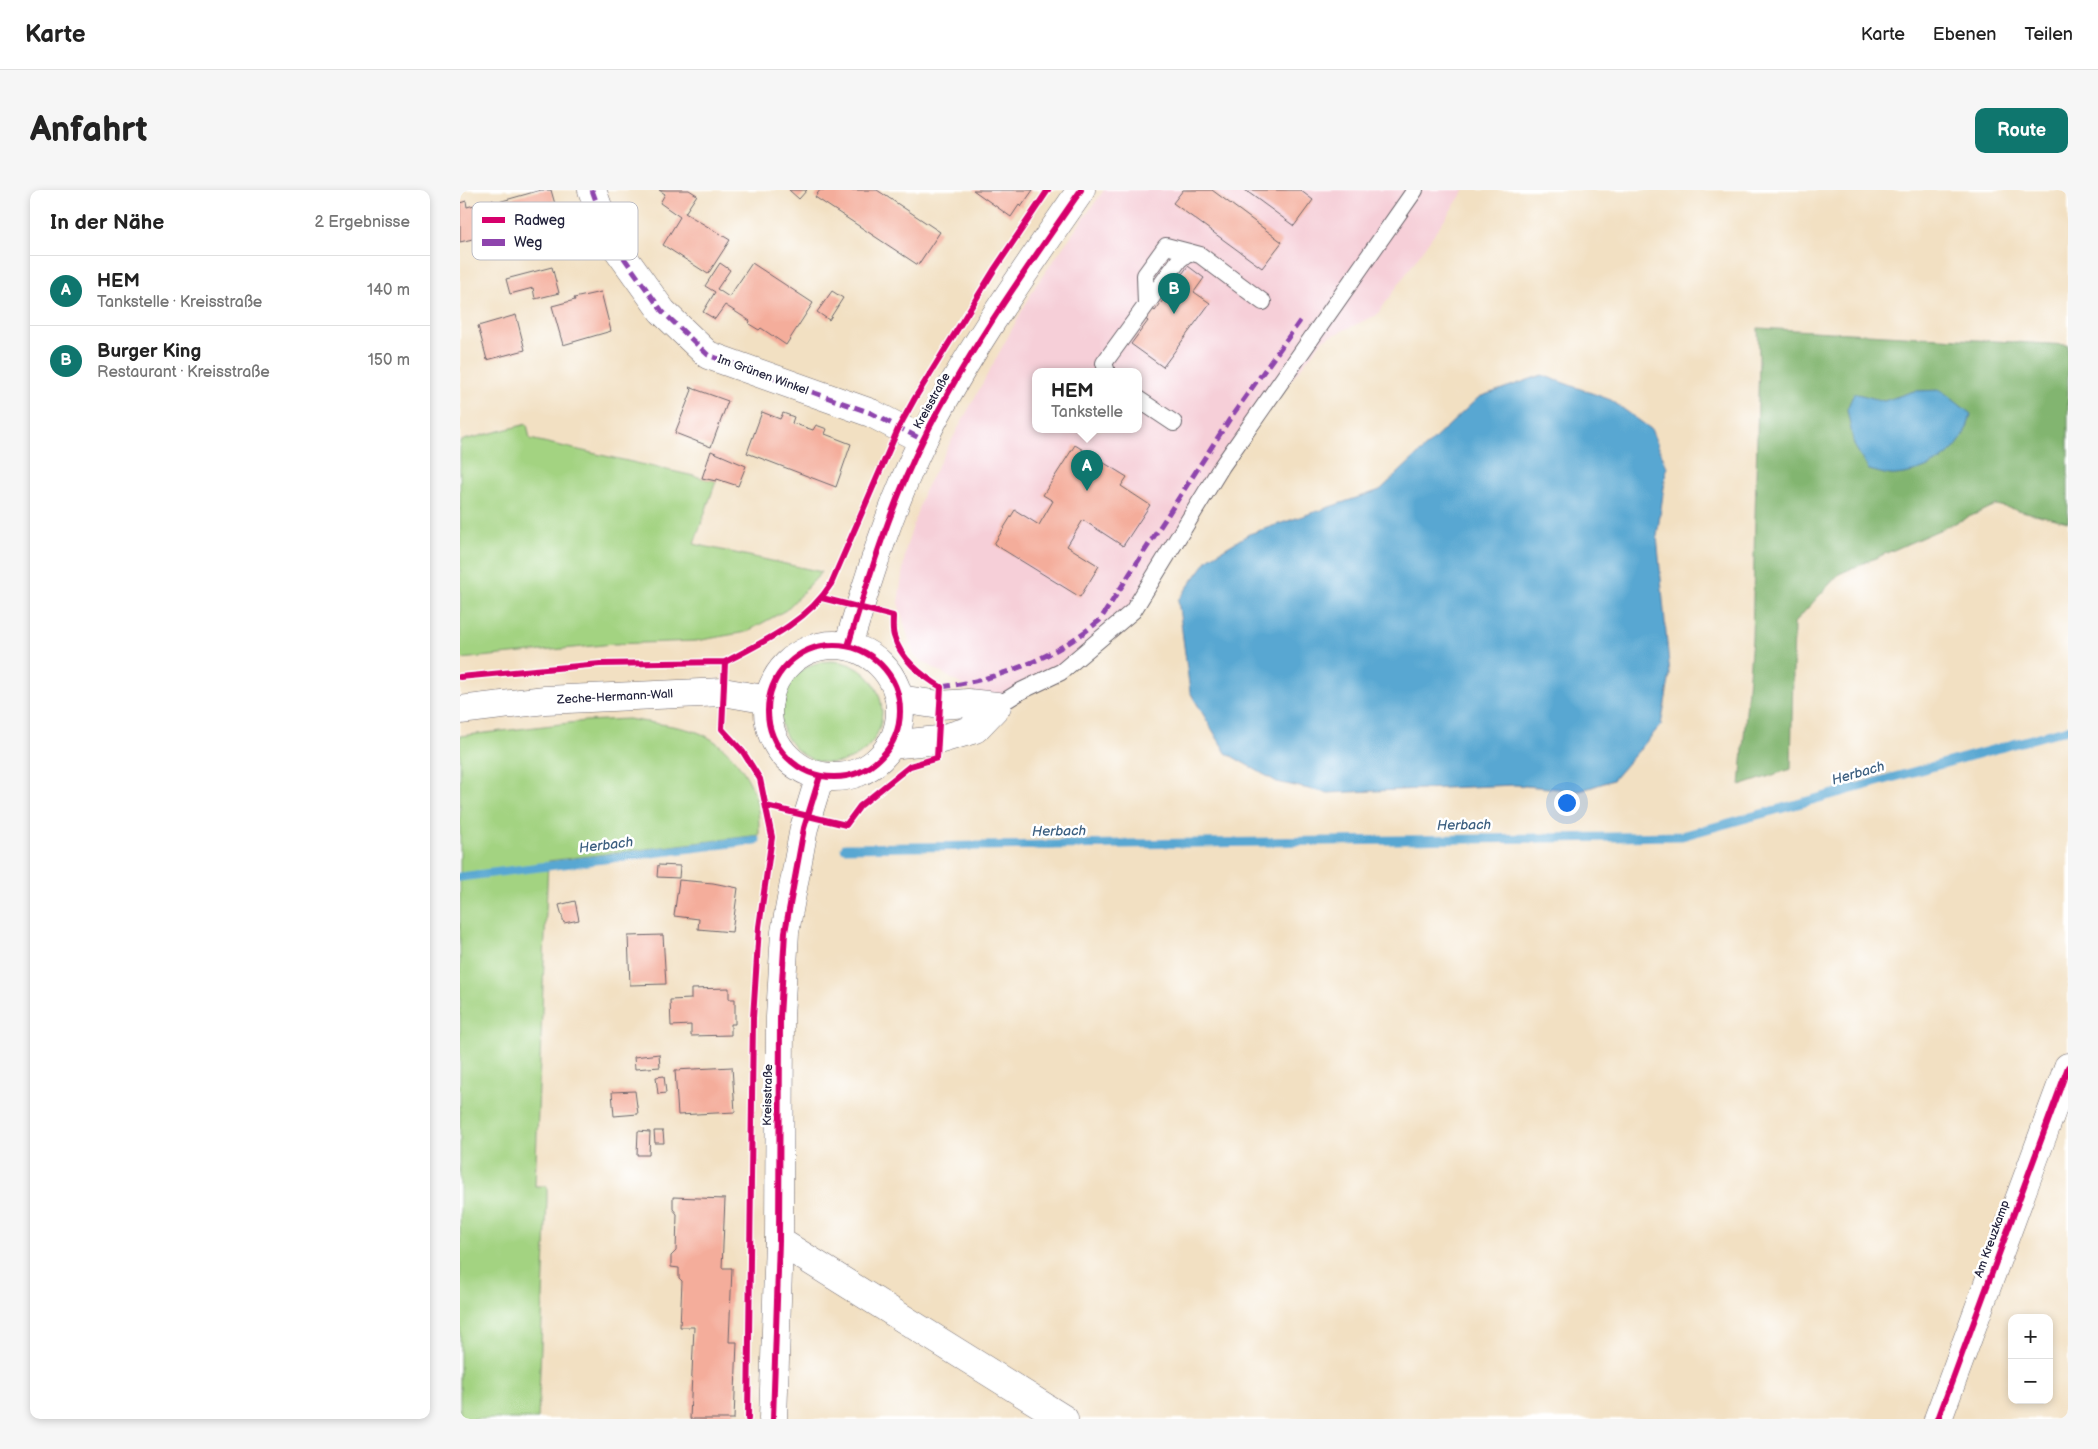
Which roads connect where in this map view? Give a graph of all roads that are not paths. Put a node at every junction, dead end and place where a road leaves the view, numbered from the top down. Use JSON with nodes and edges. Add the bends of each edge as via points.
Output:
{"nodes":[{"id":1,"x":592,"y":190,"type":"edge"},
{"id":2,"x":1081,"y":190,"type":"edge"},
{"id":3,"x":1415,"y":190,"type":"edge"},
{"id":4,"x":596,"y":202,"type":"edge"},
{"id":5,"x":625,"y":260,"type":"edge"},
{"id":6,"x":1263,"y":302,"type":"dead end"},
{"id":7,"x":1106,"y":368,"type":"edge"},
{"id":8,"x":1142,"y":402,"type":"edge"},
{"id":9,"x":1174,"y":423,"type":"dead end"},
{"id":10,"x":923,"y":440,"type":"junction"},
{"id":11,"x":848,"y":646,"type":"junction"},
{"id":12,"x":899,"y":699,"type":"junction"},
{"id":13,"x":769,"y":700,"type":"junction"},
{"id":14,"x":997,"y":706,"type":"junction"},
{"id":15,"x":460,"y":710,"type":"edge"},
{"id":16,"x":890,"y":745,"type":"junction"},
{"id":17,"x":820,"y":776,"type":"junction"},
{"id":18,"x":2068,"y":1067,"type":"edge"},
{"id":19,"x":779,"y":1241,"type":"junction"},
{"id":20,"x":773,"y":1419,"type":"edge"},
{"id":21,"x":1064,"y":1419,"type":"edge"},
{"id":22,"x":1938,"y":1419,"type":"edge"}],
"edges":[{"from":1,"to":4,"type":"street","name":"Im Grünen Winkel"},
{"from":2,"to":10,"type":"street","name":"Kreisstraße","via":[[990,325]]},
{"from":3,"to":14,"type":"lane","via":[[1222,466],[1133,611],[1061,672]]},
{"from":5,"to":10,"type":"street","name":"Im Grünen Winkel","via":[[662,311],[708,355],[871,413]]},
{"from":6,"to":7,"type":"lane","via":[[1200,255],[1189,252],[1178,260],[1104,363]]},
{"from":8,"to":9,"type":"lane"},
{"from":10,"to":11,"type":"street","name":"Kreisstraße","via":[[890,517]]},
{"from":11,"to":12,"type":"street","via":[[869,656],[890,675]]},
{"from":11,"to":13,"type":"street","via":[[811,648],[796,656],[777,677]]},
{"from":12,"to":14,"type":"street","via":[[940,705]]},
{"from":12,"to":16,"type":"street","via":[[899,722]]},
{"from":13,"to":15,"type":"street","name":"Zeche-Hermann-Wall","via":[[723,692],[546,700]]},
{"from":13,"to":17,"type":"street","via":[[768,717],[773,737],[780,748],[803,770]]},
{"from":14,"to":16,"type":"street","via":[[975,729],[938,740]]},
{"from":16,"to":17,"type":"street","via":[[884,755],[862,773],[840,778]]},
{"from":17,"to":19,"type":"street","name":"Kreisstraße","via":[[804,828],[785,932],[780,1017]]},
{"from":18,"to":22,"type":"street","name":"Am Kreuzkamp"},
{"from":19,"to":20,"type":"street","name":"Kreisstraße"},
{"from":19,"to":21,"type":"street"}]}
